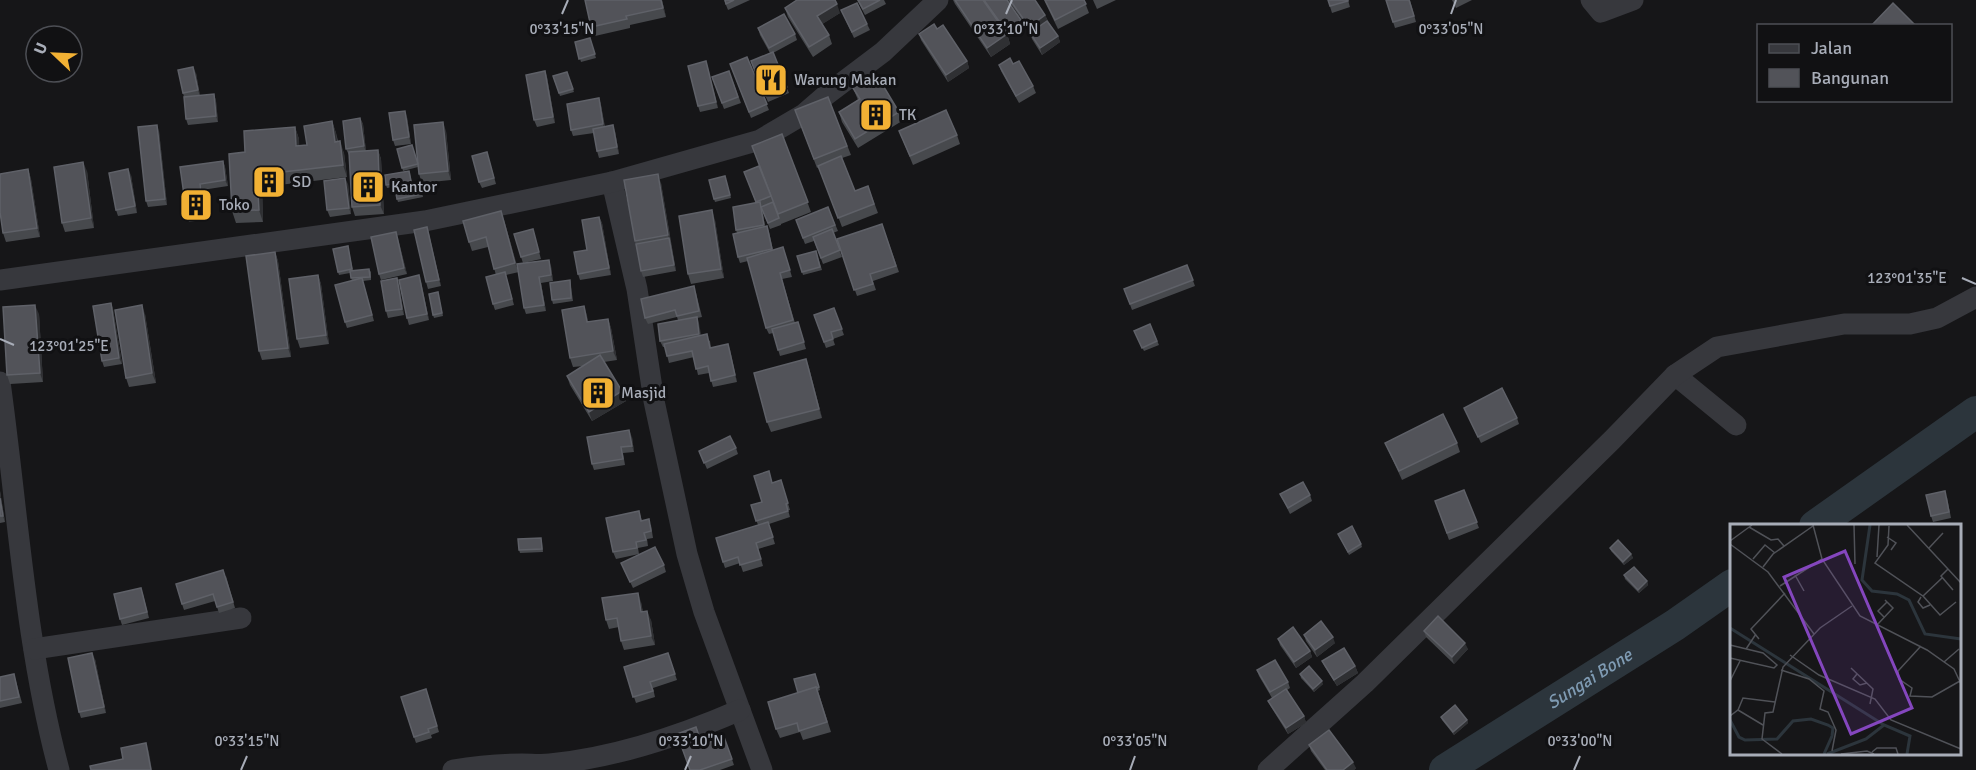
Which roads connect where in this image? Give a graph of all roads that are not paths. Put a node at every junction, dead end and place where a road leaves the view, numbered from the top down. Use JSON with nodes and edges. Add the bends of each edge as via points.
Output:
{"nodes":[{"id":1,"x":1591,"y":0,"type":"edge"},
{"id":2,"x":1633,"y":0,"type":"edge"},
{"id":3,"x":934,"y":1,"type":"edge"},
{"id":4,"x":612,"y":182,"type":"junction"},
{"id":5,"x":0,"y":280,"type":"edge"},
{"id":6,"x":1976,"y":297,"type":"edge"},
{"id":7,"x":1674,"y":375,"type":"junction"},
{"id":8,"x":0,"y":382,"type":"edge"},
{"id":9,"x":1736,"y":425,"type":"dead end"},
{"id":10,"x":241,"y":618,"type":"dead end"},
{"id":11,"x":34,"y":649,"type":"junction"},
{"id":12,"x":740,"y":710,"type":"junction"},
{"id":13,"x":59,"y":770,"type":"edge"},
{"id":14,"x":453,"y":770,"type":"edge"},
{"id":15,"x":762,"y":770,"type":"edge"},
{"id":16,"x":1268,"y":770,"type":"edge"}],
"edges":[{"from":1,"to":2,"type":"street","via":[[1601,12]]},
{"from":3,"to":4,"type":"street","via":[[883,52],[804,114],[760,140]]},
{"from":4,"to":5,"type":"street","via":[[425,221]]},
{"from":4,"to":12,"type":"street","via":[[637,289],[654,401],[687,554]]},
{"from":6,"to":7,"type":"street","via":[[1937,318],[1910,324],[1844,324],[1717,347]]},
{"from":7,"to":9,"type":"street"},
{"from":7,"to":16,"type":"street","via":[[1365,683]]},
{"from":8,"to":11,"type":"street"},
{"from":10,"to":11,"type":"street"},
{"from":11,"to":13,"type":"street"},
{"from":12,"to":14,"type":"street","via":[[674,736],[603,756]]},
{"from":12,"to":15,"type":"street"}]}
